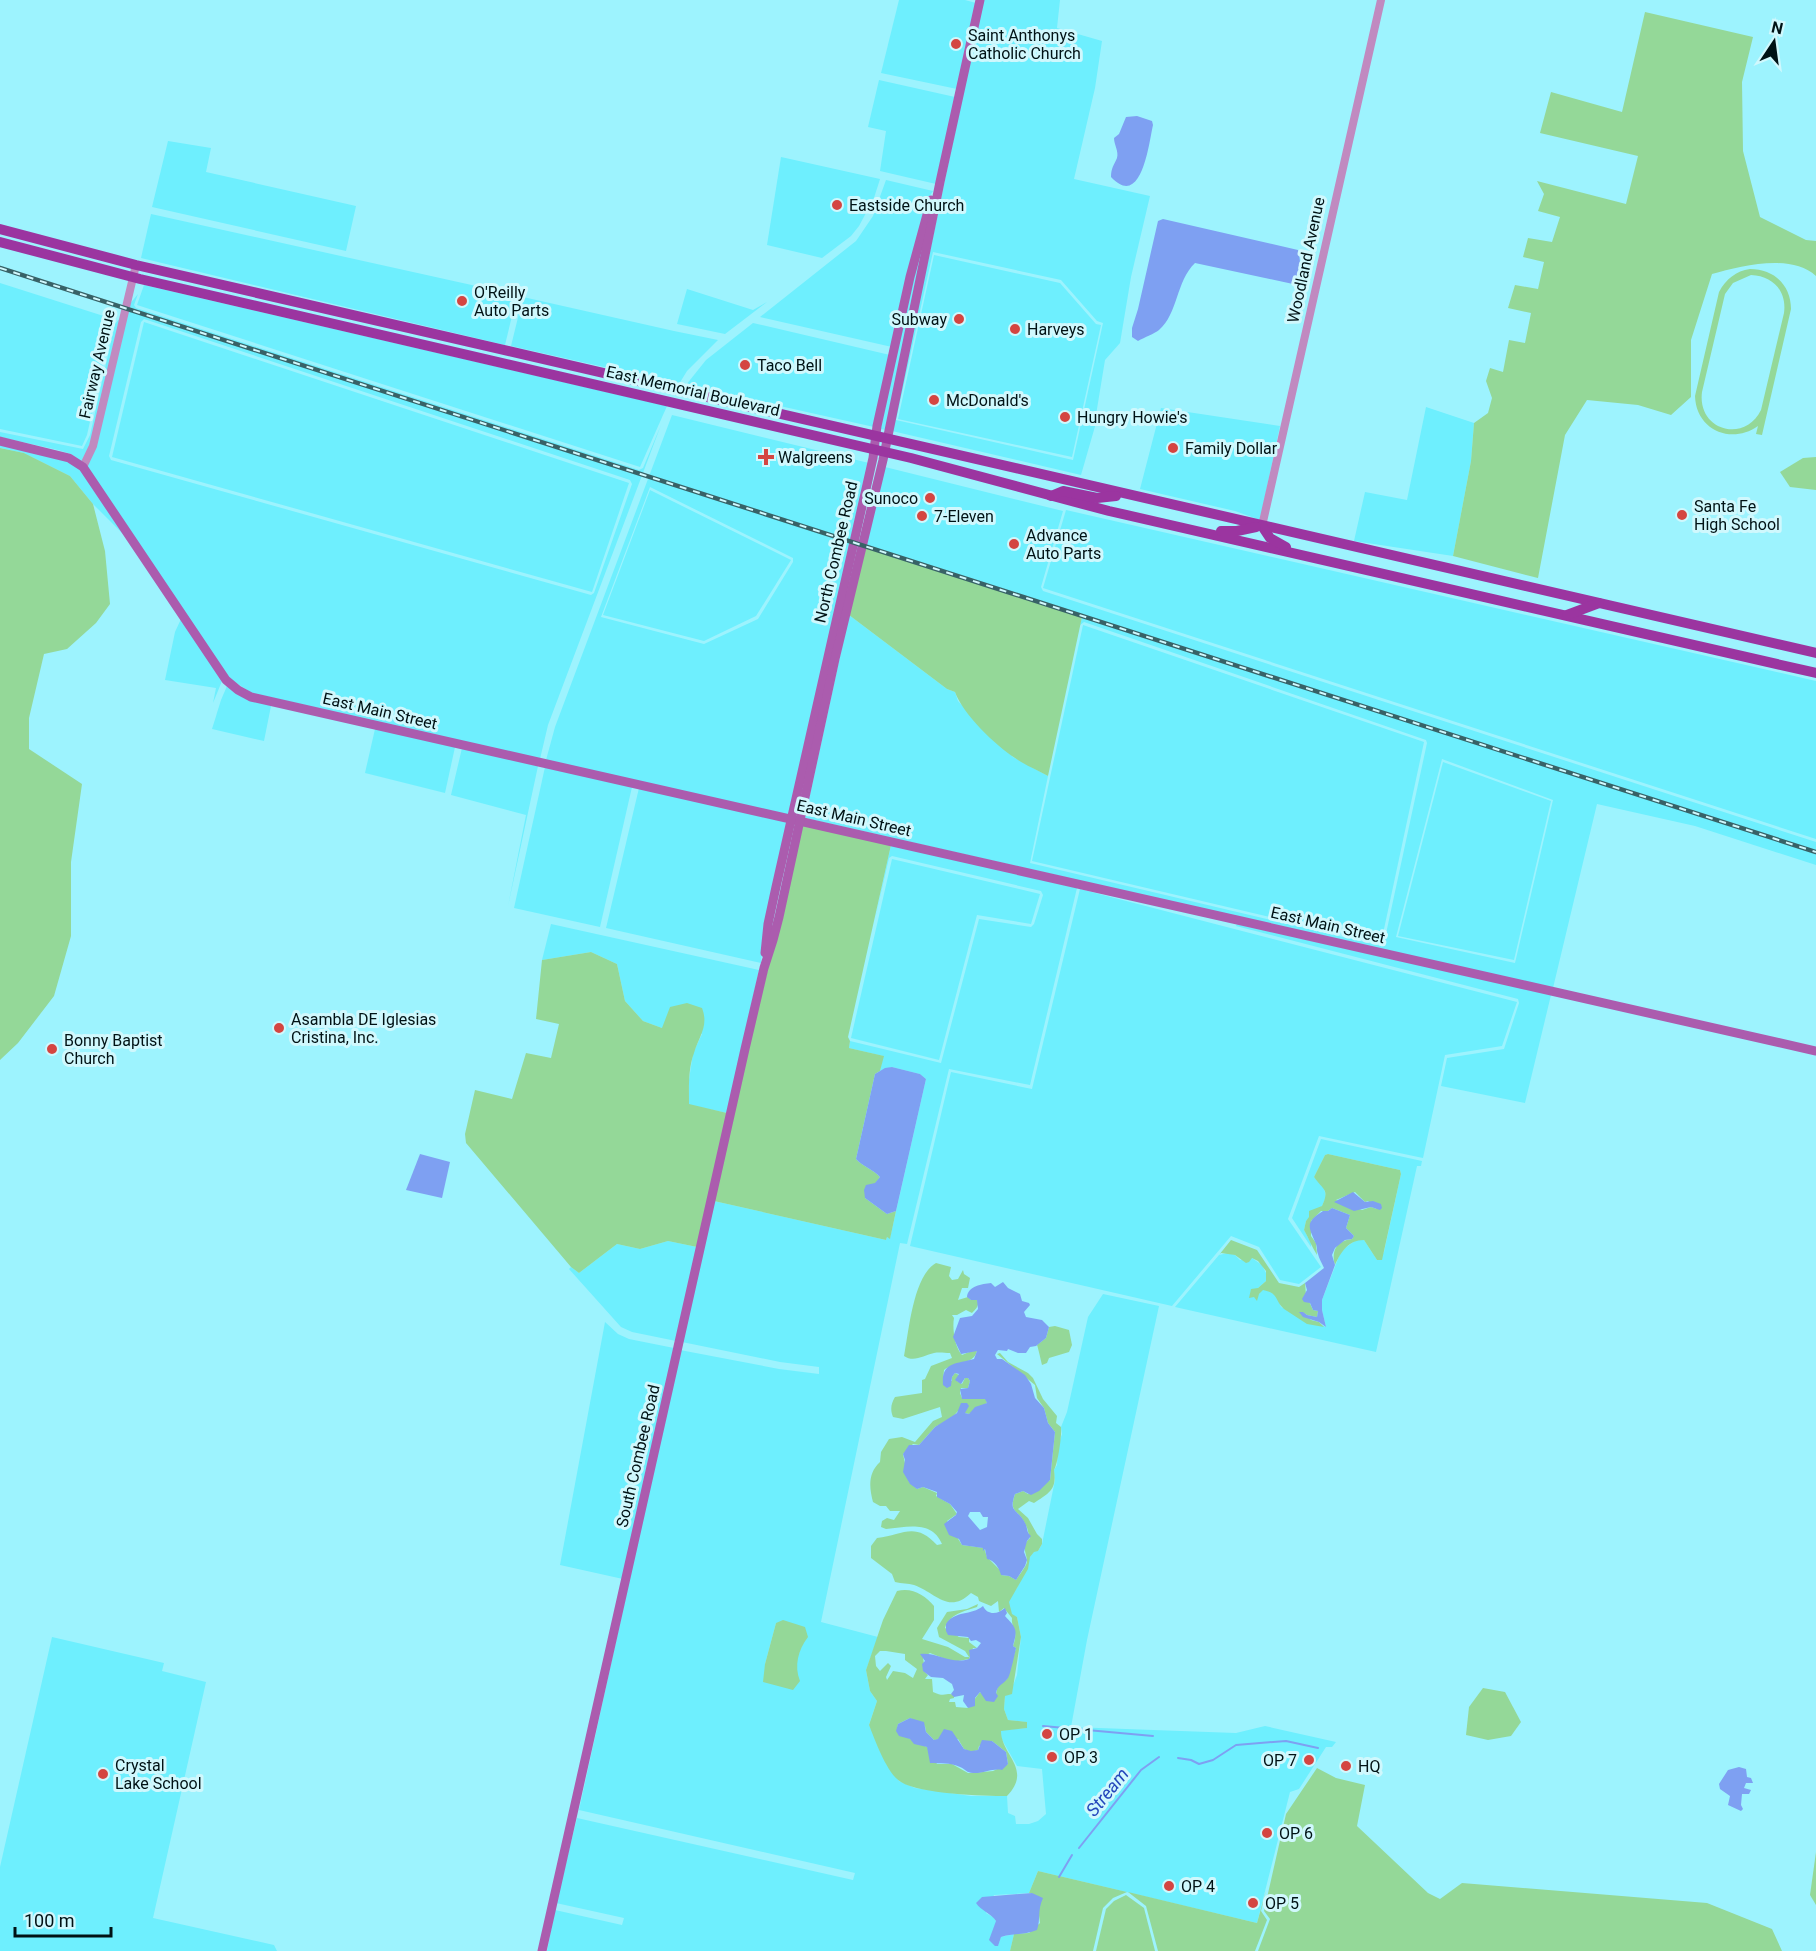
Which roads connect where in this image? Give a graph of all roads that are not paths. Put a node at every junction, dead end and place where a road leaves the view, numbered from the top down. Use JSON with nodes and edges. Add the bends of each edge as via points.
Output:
{"nodes":[{"id":1,"x":980,"y":0,"type":"edge"},
{"id":2,"x":1381,"y":0,"type":"edge"},
{"id":3,"x":0,"y":229,"type":"edge"},
{"id":4,"x":0,"y":242,"type":"edge"},
{"id":5,"x":136,"y":265,"type":"junction"},
{"id":6,"x":133,"y":277,"type":"junction"},
{"id":7,"x":321,"y":308,"type":"junction"},
{"id":8,"x":318,"y":320,"type":"junction"},
{"id":9,"x":603,"y":386,"type":"junction"},
{"id":10,"x":679,"y":390,"type":"junction"},
{"id":11,"x":882,"y":437,"type":"junction"},
{"id":12,"x":0,"y":441,"type":"edge"},
{"id":13,"x":880,"y":451,"type":"junction"},
{"id":14,"x":83,"y":467,"type":"junction"},
{"id":15,"x":1129,"y":495,"type":"junction"},
{"id":16,"x":1051,"y":496,"type":"junction"},
{"id":17,"x":1262,"y":526,"type":"junction"},
{"id":18,"x":1191,"y":529,"type":"junction"},
{"id":19,"x":1308,"y":556,"type":"junction"},
{"id":20,"x":1544,"y":591,"type":"junction"},
{"id":21,"x":1599,"y":603,"type":"junction"},
{"id":22,"x":1567,"y":616,"type":"junction"},
{"id":23,"x":1616,"y":627,"type":"junction"},
{"id":24,"x":1816,"y":653,"type":"edge"},
{"id":25,"x":1816,"y":673,"type":"edge"},
{"id":26,"x":796,"y":820,"type":"junction"},
{"id":27,"x":1816,"y":1051,"type":"edge"},
{"id":28,"x":542,"y":1951,"type":"edge"}],
"edges":[{"from":1,"to":11,"type":"main road","name":"North Combee Road","via":[[938,188],[930,202],[910,278]]},
{"from":2,"to":17,"type":"street","name":"Woodland Avenue"},
{"from":3,"to":5,"type":"main road","name":"East Memorial Boulevard"},
{"from":4,"to":6,"type":"main road","name":"East Memorial Boulevard"},
{"from":5,"to":6,"type":"street","name":"Fairway Avenue"},
{"from":5,"to":7,"type":"main road","name":"East Memorial Boulevard"},
{"from":6,"to":8,"type":"main road","name":"East Memorial Boulevard"},
{"from":6,"to":14,"type":"street","name":"Fairway Avenue","via":[[93,446]]},
{"from":7,"to":8,"type":"main road"},
{"from":7,"to":10,"type":"main road","name":"East Memorial Boulevard"},
{"from":8,"to":9,"type":"main road","name":"East Memorial Boulevard"},
{"from":9,"to":10,"type":"main road","via":[[665,393]]},
{"from":9,"to":13,"type":"main road","name":"East Memorial Boulevard"},
{"from":10,"to":11,"type":"main road","name":"East Memorial Boulevard"},
{"from":11,"to":13,"type":"main road","name":"North Combee Road"},
{"from":11,"to":15,"type":"main road","name":"East Memorial Boulevard"},
{"from":12,"to":14,"type":"main road","name":"East Main Street","via":[[57,454]]},
{"from":13,"to":16,"type":"main road","name":"East Memorial Boulevard"},
{"from":13,"to":26,"type":"main road","name":"North Combee Road"},
{"from":14,"to":26,"type":"main road","name":"East Main Street","via":[[226,680],[251,697]]},
{"from":15,"to":16,"type":"main road","via":[[1097,498],[1063,491]]},
{"from":15,"to":17,"type":"main road","name":"East Memorial Boulevard"},
{"from":16,"to":18,"type":"main road","name":"East Memorial Boulevard"},
{"from":17,"to":18,"type":"main road","via":[[1237,531]]},
{"from":17,"to":19,"type":"main road","via":[[1270,538]]},
{"from":17,"to":20,"type":"main road","name":"East Memorial Boulevard"},
{"from":18,"to":19,"type":"main road"},
{"from":19,"to":22,"type":"main road"},
{"from":20,"to":21,"type":"main road","name":"East Memorial Boulevard"},
{"from":20,"to":22,"type":"main road","via":[[1560,600]]},
{"from":21,"to":22,"type":"main road"},
{"from":21,"to":23,"type":"main road","via":[[1603,615]]},
{"from":21,"to":24,"type":"main road","name":"East Memorial Boulevard"},
{"from":22,"to":23,"type":"main road"},
{"from":23,"to":25,"type":"main road"},
{"from":26,"to":27,"type":"main road","name":"East Main Street"},
{"from":26,"to":28,"type":"main road","name":"South Combee Road","via":[[773,940]]}]}
